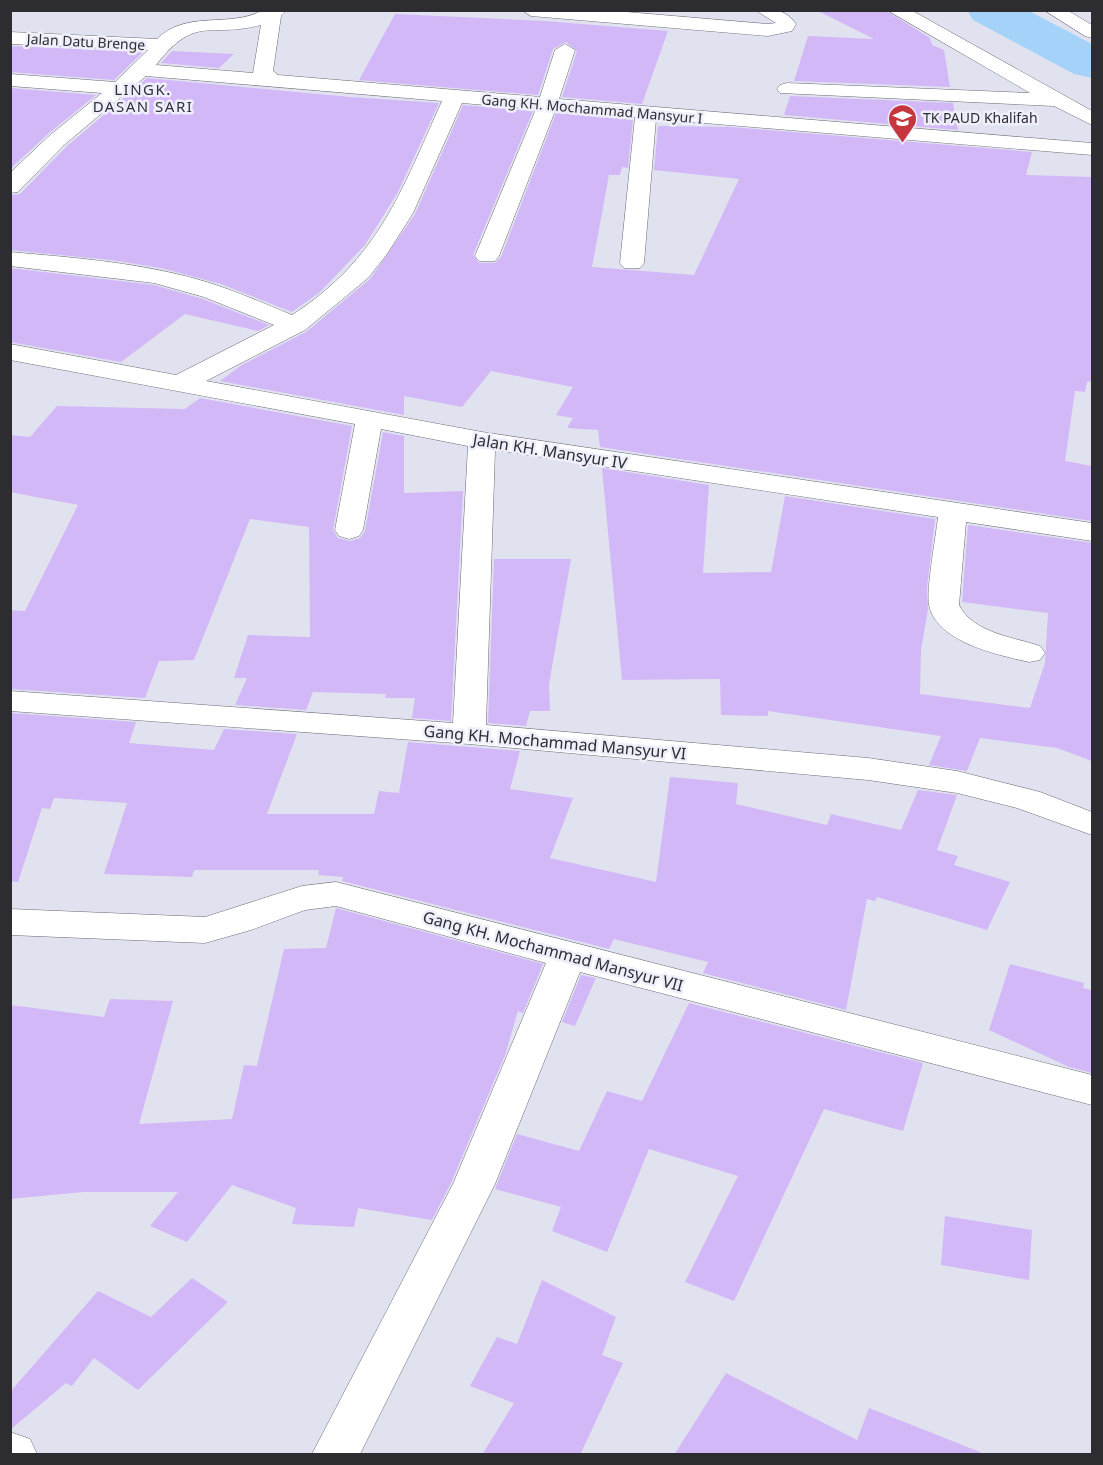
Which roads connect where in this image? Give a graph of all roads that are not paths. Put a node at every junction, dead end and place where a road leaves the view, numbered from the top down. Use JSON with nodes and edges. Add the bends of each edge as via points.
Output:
{"nodes":[{"id":1,"x":531,"y":10,"type":"edge"},
{"id":2,"x":672,"y":10,"type":"edge"},
{"id":3,"x":764,"y":10,"type":"edge"},
{"id":4,"x":896,"y":10,"type":"edge"},
{"id":5,"x":1053,"y":10,"type":"edge"},
{"id":6,"x":275,"y":13,"type":"edge"},
{"id":7,"x":610,"y":16,"type":"junction"},
{"id":8,"x":1092,"y":32,"type":"edge"},
{"id":9,"x":10,"y":38,"type":"edge"},
{"id":10,"x":162,"y":45,"type":"junction"},
{"id":11,"x":566,"y":50,"type":"dead end"},
{"id":12,"x":141,"y":70,"type":"junction"},
{"id":13,"x":10,"y":80,"type":"edge"},
{"id":14,"x":274,"y":82,"type":"junction"},
{"id":15,"x":118,"y":88,"type":"junction"},
{"id":16,"x":787,"y":89,"type":"dead end"},
{"id":17,"x":454,"y":98,"type":"junction"},
{"id":18,"x":1057,"y":100,"type":"junction"},
{"id":19,"x":547,"y":106,"type":"junction"},
{"id":20,"x":646,"y":113,"type":"junction"},
{"id":21,"x":1092,"y":119,"type":"edge"},
{"id":22,"x":1092,"y":149,"type":"edge"},
{"id":23,"x":21,"y":161,"type":"edge"},
{"id":24,"x":10,"y":187,"type":"edge"},
{"id":25,"x":487,"y":256,"type":"dead end"},
{"id":26,"x":10,"y":259,"type":"edge"},
{"id":27,"x":632,"y":263,"type":"dead end"},
{"id":28,"x":296,"y":325,"type":"junction"},
{"id":29,"x":10,"y":352,"type":"edge"},
{"id":30,"x":177,"y":386,"type":"junction"},
{"id":31,"x":369,"y":421,"type":"junction"},
{"id":32,"x":482,"y":440,"type":"junction"},
{"id":33,"x":953,"y":512,"type":"junction"},
{"id":34,"x":349,"y":531,"type":"dead end"},
{"id":35,"x":1092,"y":532,"type":"edge"},
{"id":36,"x":1029,"y":653,"type":"dead end"},
{"id":37,"x":10,"y":701,"type":"edge"},
{"id":38,"x":469,"y":734,"type":"junction"},
{"id":39,"x":1092,"y":824,"type":"edge"},
{"id":40,"x":10,"y":922,"type":"edge"},
{"id":41,"x":568,"y":956,"type":"junction"},
{"id":42,"x":1092,"y":1090,"type":"edge"},
{"id":43,"x":336,"y":1455,"type":"edge"}],
"edges":[{"from":1,"to":7,"type":"street"},
{"from":2,"to":7,"type":"street"},
{"from":3,"to":7,"type":"street","via":[[786,21],[785,27],[768,30]]},
{"from":4,"to":18,"type":"street"},
{"from":5,"to":8,"type":"street"},
{"from":6,"to":10,"type":"street","via":[[255,22],[188,28]]},
{"from":6,"to":14,"type":"street","via":[[263,73]]},
{"from":9,"to":10,"type":"street","name":"Jalan Datu Brenge"},
{"from":10,"to":12,"type":"street"},
{"from":11,"to":19,"type":"street"},
{"from":12,"to":14,"type":"street","name":"Gang KH. Mochammad Mansyur I"},
{"from":12,"to":15,"type":"street"},
{"from":13,"to":15,"type":"street"},
{"from":14,"to":17,"type":"street","name":"Gang KH. Mochammad Mansyur I"},
{"from":15,"to":23,"type":"street"},
{"from":16,"to":18,"type":"street"},
{"from":17,"to":19,"type":"street","name":"Gang KH. Mochammad Mansyur I"},
{"from":17,"to":28,"type":"street","via":[[379,249],[345,286]]},
{"from":18,"to":21,"type":"street"},
{"from":19,"to":20,"type":"street","name":"Gang KH. Mochammad Mansyur I"},
{"from":19,"to":25,"type":"street"},
{"from":20,"to":22,"type":"street","name":"Gang KH. Mochammad Mansyur I"},
{"from":20,"to":27,"type":"street"},
{"from":23,"to":24,"type":"street"},
{"from":26,"to":28,"type":"street","via":[[85,265],[165,279],[210,291]]},
{"from":28,"to":30,"type":"street"},
{"from":29,"to":30,"type":"street","name":"Jalan KH. Mansyur IV"},
{"from":30,"to":31,"type":"street","name":"Jalan KH. Mansyur IV"},
{"from":31,"to":32,"type":"street","name":"Jalan KH. Mansyur IV"},
{"from":31,"to":34,"type":"street"},
{"from":32,"to":33,"type":"street","name":"Jalan KH. Mansyur IV"},
{"from":32,"to":38,"type":"street"},
{"from":33,"to":35,"type":"street","name":"Jalan KH. Mansyur IV"},
{"from":33,"to":36,"type":"street","via":[[944,605],[952,622],[968,633]]},
{"from":37,"to":38,"type":"street","name":"Gang KH. Mochammad Mansyur VI"},
{"from":38,"to":39,"type":"street","name":"Gang KH. Mochammad Mansyur VI","via":[[868,769],[957,782],[1028,800]]},
{"from":40,"to":41,"type":"street","name":"Gang KH. Mochammad Mansyur VII","via":[[205,930],[308,895],[336,894]]},
{"from":41,"to":42,"type":"street","name":"Gang KH. Mochammad Mansyur VII"},
{"from":41,"to":43,"type":"street","via":[[474,1184]]}]}
